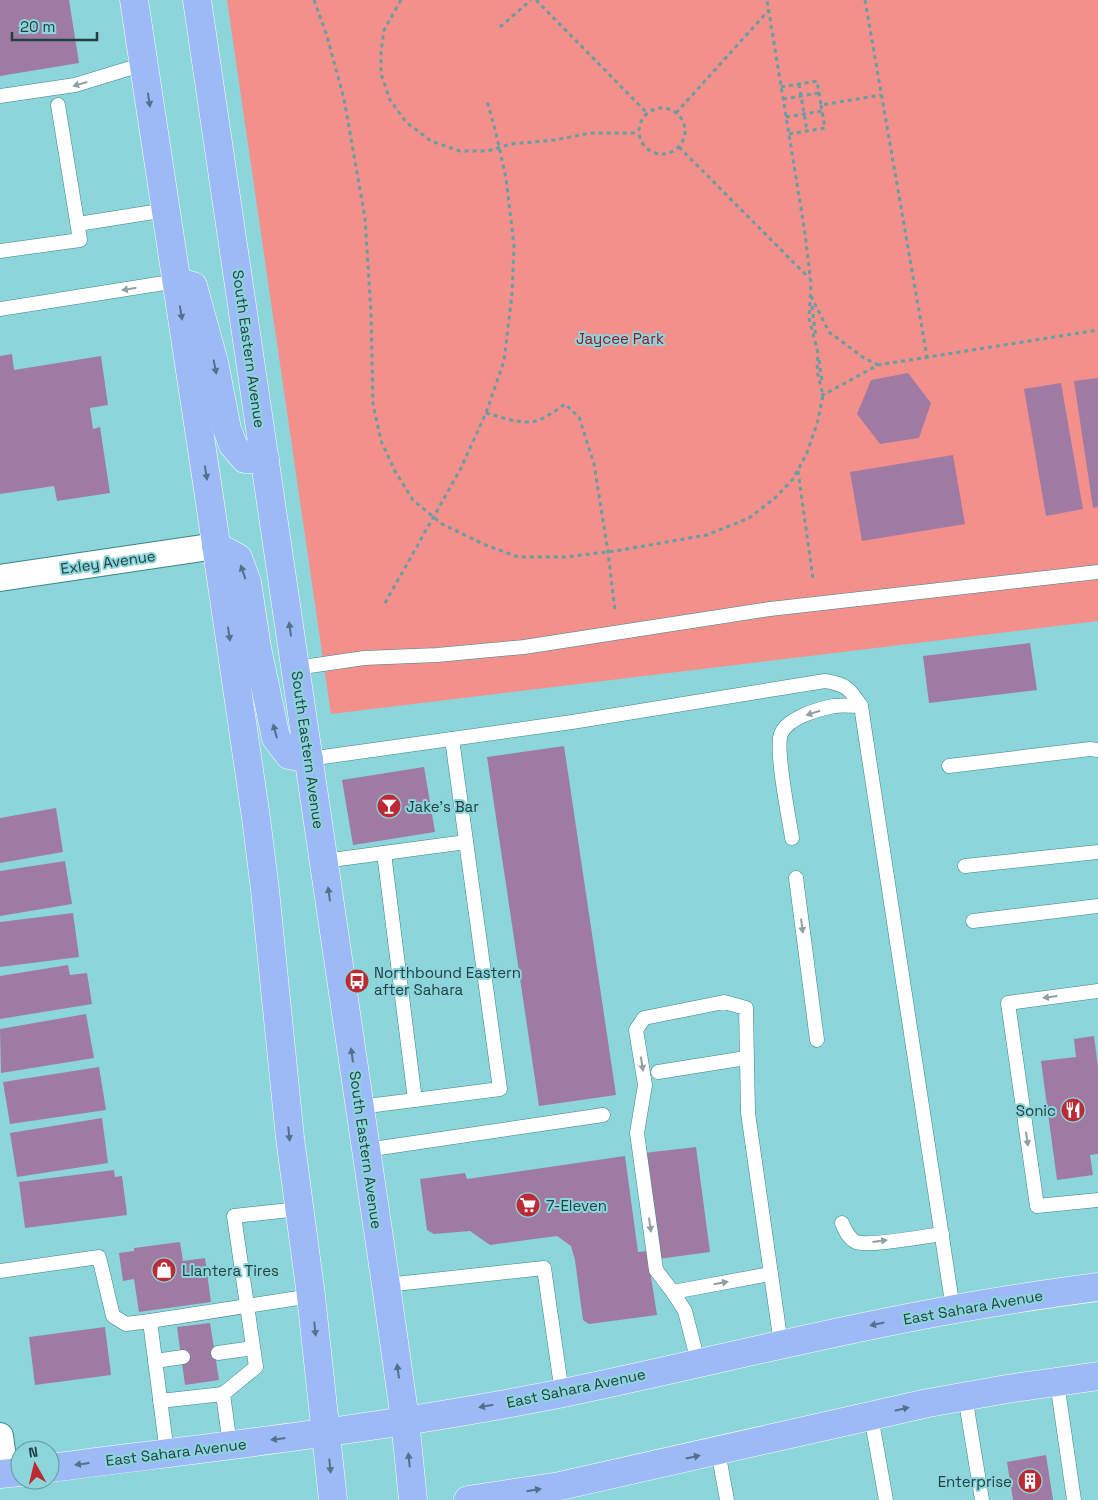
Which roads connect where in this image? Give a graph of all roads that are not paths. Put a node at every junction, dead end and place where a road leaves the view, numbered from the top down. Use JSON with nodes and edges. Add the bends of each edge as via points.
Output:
{"nodes":[{"id":1,"x":134,"y":0,"type":"edge"},
{"id":2,"x":197,"y":0,"type":"edge"},
{"id":3,"x":144,"y":64,"type":"junction"},
{"id":4,"x":0,"y":96,"type":"edge"},
{"id":5,"x":58,"y":106,"type":"dead end"},
{"id":6,"x":166,"y":210,"type":"junction"},
{"id":7,"x":78,"y":224,"type":"junction"},
{"id":8,"x":0,"y":251,"type":"edge"},
{"id":9,"x":177,"y":281,"type":"junction"},
{"id":10,"x":0,"y":309,"type":"edge"},
{"id":11,"x":265,"y":459,"type":"junction"},
{"id":12,"x":216,"y":546,"type":"junction"},
{"id":13,"x":1098,"y":572,"type":"edge"},
{"id":14,"x":0,"y":578,"type":"edge"},
{"id":15,"x":296,"y":668,"type":"junction"},
{"id":16,"x":861,"y":706,"type":"junction"},
{"id":17,"x":452,"y":739,"type":"junction"},
{"id":18,"x":1098,"y":750,"type":"edge"},
{"id":19,"x":309,"y":759,"type":"junction"},
{"id":20,"x":949,"y":766,"type":"dead end"},
{"id":21,"x":792,"y":838,"type":"dead end"},
{"id":22,"x":466,"y":842,"type":"junction"},
{"id":23,"x":1098,"y":852,"type":"edge"},
{"id":24,"x":384,"y":853,"type":"junction"},
{"id":25,"x":324,"y":861,"type":"junction"},
{"id":26,"x":966,"y":866,"type":"dead end"},
{"id":27,"x":796,"y":878,"type":"dead end"},
{"id":28,"x":1098,"y":906,"type":"edge"},
{"id":29,"x":973,"y":921,"type":"dead end"},
{"id":30,"x":1098,"y":991,"type":"edge"},
{"id":31,"x":817,"y":1040,"type":"dead end"},
{"id":32,"x":746,"y":1058,"type":"junction"},
{"id":33,"x":658,"y":1072,"type":"dead end"},
{"id":34,"x":415,"y":1100,"type":"junction"},
{"id":35,"x":360,"y":1107,"type":"junction"},
{"id":36,"x":604,"y":1115,"type":"dead end"},
{"id":37,"x":366,"y":1150,"type":"junction"},
{"id":38,"x":1098,"y":1200,"type":"edge"},
{"id":39,"x":299,"y":1208,"type":"junction"},
{"id":40,"x":842,"y":1223,"type":"dead end"},
{"id":41,"x":942,"y":1234,"type":"junction"},
{"id":42,"x":0,"y":1271,"type":"edge"},
{"id":43,"x":770,"y":1274,"type":"junction"},
{"id":44,"x":386,"y":1286,"type":"junction"},
{"id":45,"x":1098,"y":1287,"type":"edge"},
{"id":46,"x":673,"y":1292,"type":"junction"},
{"id":47,"x":311,"y":1296,"type":"junction"},
{"id":48,"x":247,"y":1306,"type":"junction"},
{"id":49,"x":954,"y":1309,"type":"junction"},
{"id":50,"x":150,"y":1320,"type":"junction"},
{"id":51,"x":781,"y":1344,"type":"junction"},
{"id":52,"x":253,"y":1348,"type":"junction"},
{"id":53,"x":218,"y":1353,"type":"dead end"},
{"id":54,"x":183,"y":1357,"type":"dead end"},
{"id":55,"x":155,"y":1361,"type":"junction"},
{"id":56,"x":698,"y":1362,"type":"junction"},
{"id":57,"x":1098,"y":1376,"type":"edge"},
{"id":58,"x":1056,"y":1382,"type":"junction"},
{"id":59,"x":562,"y":1393,"type":"junction"},
{"id":60,"x":224,"y":1394,"type":"junction"},
{"id":61,"x":965,"y":1396,"type":"junction"},
{"id":62,"x":160,"y":1402,"type":"junction"},
{"id":63,"x":871,"y":1416,"type":"junction"},
{"id":64,"x":405,"y":1420,"type":"junction"},
{"id":65,"x":326,"y":1432,"type":"junction"},
{"id":66,"x":0,"y":1436,"type":"edge"},
{"id":67,"x":230,"y":1445,"type":"junction"},
{"id":68,"x":718,"y":1451,"type":"junction"},
{"id":69,"x":167,"y":1453,"type":"junction"},
{"id":70,"x":60,"y":1467,"type":"edge"},
{"id":71,"x":8,"y":1473,"type":"edge"},
{"id":72,"x":562,"y":1493,"type":"edge"},
{"id":73,"x":333,"y":1500,"type":"edge"},
{"id":74,"x":413,"y":1500,"type":"edge"},
{"id":75,"x":468,"y":1500,"type":"edge"},
{"id":76,"x":726,"y":1500,"type":"edge"},
{"id":77,"x":886,"y":1500,"type":"edge"},
{"id":78,"x":982,"y":1500,"type":"edge"},
{"id":79,"x":1074,"y":1500,"type":"edge"}],
"edges":[{"from":1,"to":3,"type":"main road"},
{"from":2,"to":11,"type":"main road","name":"South Eastern Avenue"},
{"from":3,"to":4,"type":"lane","one_way":true,"via":[[75,85]]},
{"from":3,"to":6,"type":"main road","one_way":true},
{"from":5,"to":7,"type":"lane"},
{"from":6,"to":7,"type":"lane"},
{"from":6,"to":9,"type":"main road"},
{"from":7,"to":8,"type":"lane","via":[[80,240]]},
{"from":9,"to":10,"type":"lane","one_way":true},
{"from":9,"to":11,"type":"main road","one_way":true,"via":[[193,286],[233,445],[245,460]]},
{"from":9,"to":12,"type":"main road","one_way":true},
{"from":15,"to":11,"type":"main road","name":"South Eastern Avenue","one_way":true},
{"from":12,"to":14,"type":"street","name":"Exley Avenue"},
{"from":19,"to":12,"type":"main road","one_way":true,"via":[[289,755],[276,738],[247,582],[238,558]]},
{"from":12,"to":39,"type":"main road","one_way":true,"via":[[265,890]]},
{"from":13,"to":15,"type":"lane","via":[[770,609],[524,647],[364,658]]},
{"from":15,"to":19,"type":"main road","name":"South Eastern Avenue"},
{"from":16,"to":17,"type":"lane","via":[[851,690],[840,683],[825,681]]},
{"from":16,"to":21,"type":"lane","one_way":true,"via":[[835,706],[812,712],[793,720],[781,734],[780,752]]},
{"from":16,"to":41,"type":"lane"},
{"from":17,"to":19,"type":"lane"},
{"from":17,"to":22,"type":"lane"},
{"from":18,"to":20,"type":"lane"},
{"from":19,"to":25,"type":"main road","name":"South Eastern Avenue"},
{"from":22,"to":24,"type":"lane"},
{"from":22,"to":34,"type":"lane","via":[[500,1089]]},
{"from":23,"to":26,"type":"lane"},
{"from":24,"to":25,"type":"lane"},
{"from":24,"to":34,"type":"lane"},
{"from":35,"to":25,"type":"main road","name":"South Eastern Avenue","one_way":true},
{"from":27,"to":31,"type":"lane","one_way":true},
{"from":28,"to":29,"type":"lane"},
{"from":30,"to":38,"type":"lane","one_way":true,"via":[[1008,1003],[1036,1206]]},
{"from":32,"to":33,"type":"lane"},
{"from":32,"to":43,"type":"lane","via":[[748,1113]]},
{"from":32,"to":46,"type":"lane","one_way":true,"via":[[746,1008],[724,1002],[644,1018],[636,1030],[645,1085],[637,1133],[656,1270]]},
{"from":34,"to":35,"type":"lane"},
{"from":35,"to":37,"type":"main road","name":"South Eastern Avenue"},
{"from":36,"to":37,"type":"lane"},
{"from":37,"to":44,"type":"main road","name":"South Eastern Avenue"},
{"from":39,"to":47,"type":"main road"},
{"from":39,"to":48,"type":"lane","via":[[234,1216]]},
{"from":40,"to":41,"type":"lane","one_way":true,"via":[[848,1235],[857,1242]]},
{"from":41,"to":49,"type":"lane"},
{"from":42,"to":50,"type":"lane","via":[[99,1257],[113,1316],[126,1324]]},
{"from":46,"to":43,"type":"lane","one_way":true},
{"from":43,"to":51,"type":"lane"},
{"from":44,"to":59,"type":"lane","via":[[544,1268]]},
{"from":64,"to":44,"type":"main road","name":"South Eastern Avenue","one_way":true},
{"from":45,"to":49,"type":"main road","name":"East Sahara Avenue"},
{"from":46,"to":56,"type":"lane","via":[[685,1312]]},
{"from":47,"to":48,"type":"lane"},
{"from":47,"to":65,"type":"main road","one_way":true},
{"from":48,"to":50,"type":"lane"},
{"from":48,"to":52,"type":"lane"},
{"from":49,"to":51,"type":"main road","name":"East Sahara Avenue","one_way":true},
{"from":50,"to":55,"type":"lane"},
{"from":51,"to":56,"type":"main road","name":"East Sahara Avenue"},
{"from":52,"to":53,"type":"lane"},
{"from":52,"to":60,"type":"lane","via":[[256,1368]]},
{"from":54,"to":55,"type":"lane"},
{"from":55,"to":62,"type":"lane"},
{"from":56,"to":59,"type":"main road","name":"East Sahara Avenue"},
{"from":57,"to":58,"type":"main road"},
{"from":58,"to":61,"type":"main road"},
{"from":58,"to":79,"type":"lane"},
{"from":59,"to":64,"type":"main road","name":"East Sahara Avenue","one_way":true},
{"from":60,"to":62,"type":"lane"},
{"from":60,"to":67,"type":"lane"},
{"from":63,"to":61,"type":"main road","one_way":true},
{"from":61,"to":78,"type":"lane"},
{"from":62,"to":69,"type":"lane"},
{"from":63,"to":68,"type":"main road"},
{"from":63,"to":77,"type":"lane"},
{"from":64,"to":65,"type":"main road","name":"East Sahara Avenue"},
{"from":74,"to":64,"type":"main road","name":"South Eastern Avenue","one_way":true},
{"from":65,"to":67,"type":"main road","name":"East Sahara Avenue","one_way":true},
{"from":65,"to":73,"type":"main road","one_way":true},
{"from":66,"to":71,"type":"street"},
{"from":67,"to":69,"type":"main road","name":"East Sahara Avenue"},
{"from":72,"to":68,"type":"main road","one_way":true},
{"from":68,"to":76,"type":"lane"},
{"from":69,"to":70,"type":"main road","name":"East Sahara Avenue","one_way":true},
{"from":75,"to":72,"type":"main road","one_way":true}]}
